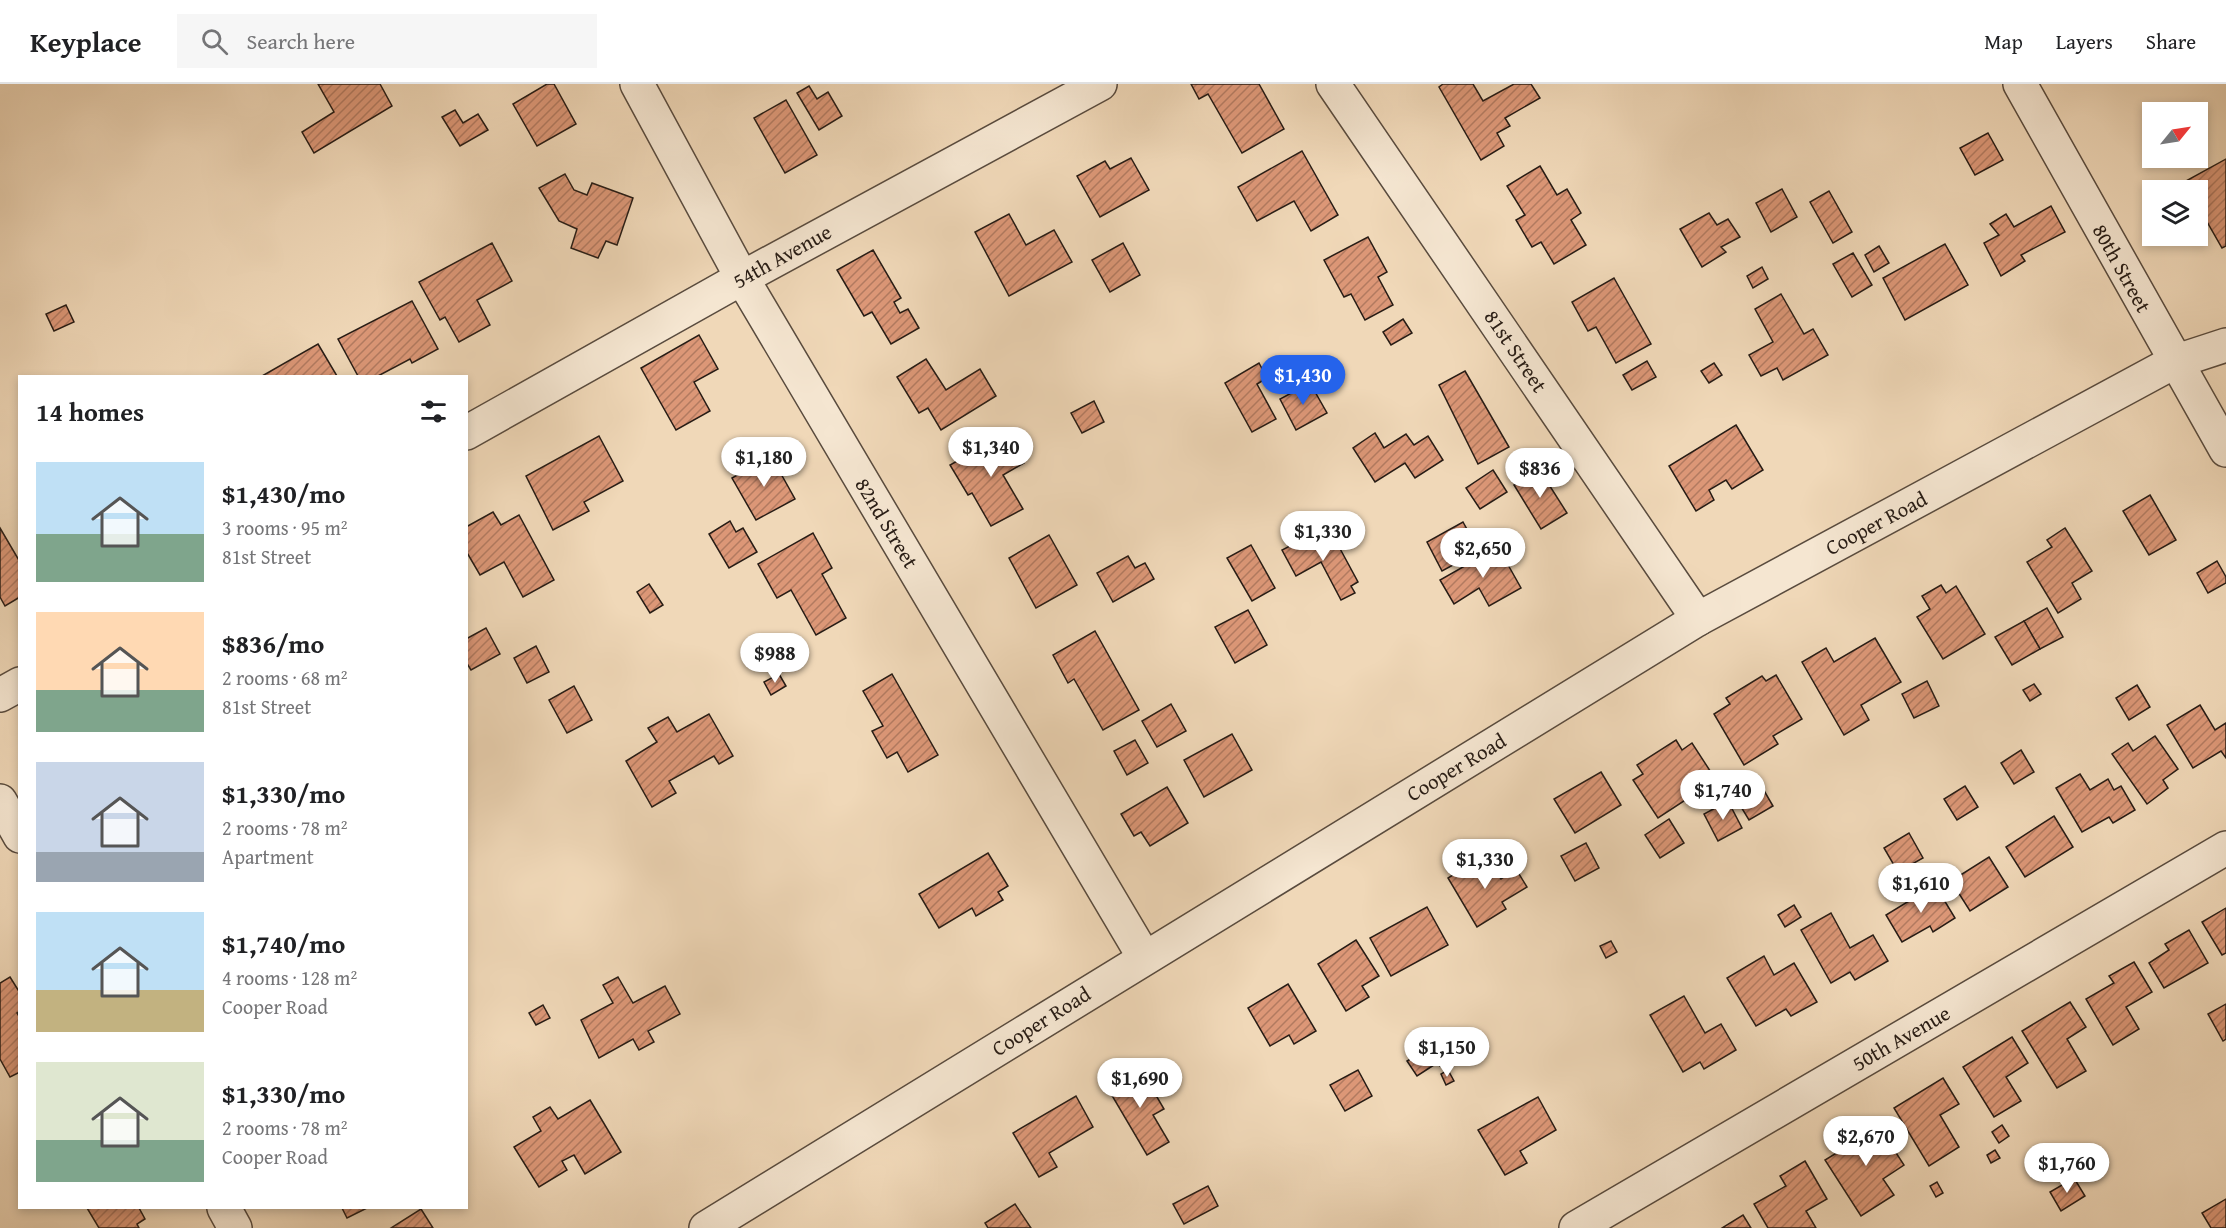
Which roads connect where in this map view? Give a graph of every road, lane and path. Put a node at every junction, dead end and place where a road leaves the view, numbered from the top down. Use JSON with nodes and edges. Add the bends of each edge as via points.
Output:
{"nodes":[{"id":1,"x":637,"y":84,"type":"edge"},
{"id":2,"x":1100,"y":84,"type":"edge"},
{"id":3,"x":1333,"y":84,"type":"edge"},
{"id":4,"x":2020,"y":84,"type":"edge"},
{"id":5,"x":742,"y":278,"type":"junction"},
{"id":6,"x":2226,"y":345,"type":"edge"},
{"id":7,"x":2174,"y":362,"type":"junction"},
{"id":8,"x":468,"y":432,"type":"edge"},
{"id":9,"x":2226,"y":450,"type":"edge"},
{"id":10,"x":1698,"y":619,"type":"junction"},
{"id":11,"x":18,"y":685,"type":"edge"},
{"id":12,"x":0,"y":695,"type":"edge"},
{"id":13,"x":0,"y":801,"type":"edge"},
{"id":14,"x":18,"y":832,"type":"edge"},
{"id":15,"x":2226,"y":848,"type":"edge"},
{"id":16,"x":1144,"y":957,"type":"junction"},
{"id":17,"x":225,"y":1209,"type":"edge"},
{"id":18,"x":235,"y":1228,"type":"edge"},
{"id":19,"x":706,"y":1228,"type":"edge"},
{"id":20,"x":1576,"y":1228,"type":"edge"}],
"edges":[{"from":1,"to":5,"type":"street","name":"82nd Street"},
{"from":2,"to":5,"type":"street","name":"54th Avenue"},
{"from":3,"to":10,"type":"street","name":"81st Street"},
{"from":4,"to":7,"type":"street","name":"80th Street"},
{"from":5,"to":8,"type":"street","name":"54th Avenue"},
{"from":5,"to":16,"type":"street","name":"82nd Street"},
{"from":6,"to":7,"type":"street","name":"Cooper Road"},
{"from":7,"to":9,"type":"street","name":"80th Street"},
{"from":7,"to":10,"type":"street","name":"Cooper Road"},
{"from":10,"to":16,"type":"street","name":"Cooper Road"},
{"from":11,"to":12,"type":"street"},
{"from":13,"to":14,"type":"street"},
{"from":15,"to":20,"type":"street","name":"50th Avenue"},
{"from":16,"to":19,"type":"street","name":"Cooper Road"},
{"from":17,"to":18,"type":"street"}]}
